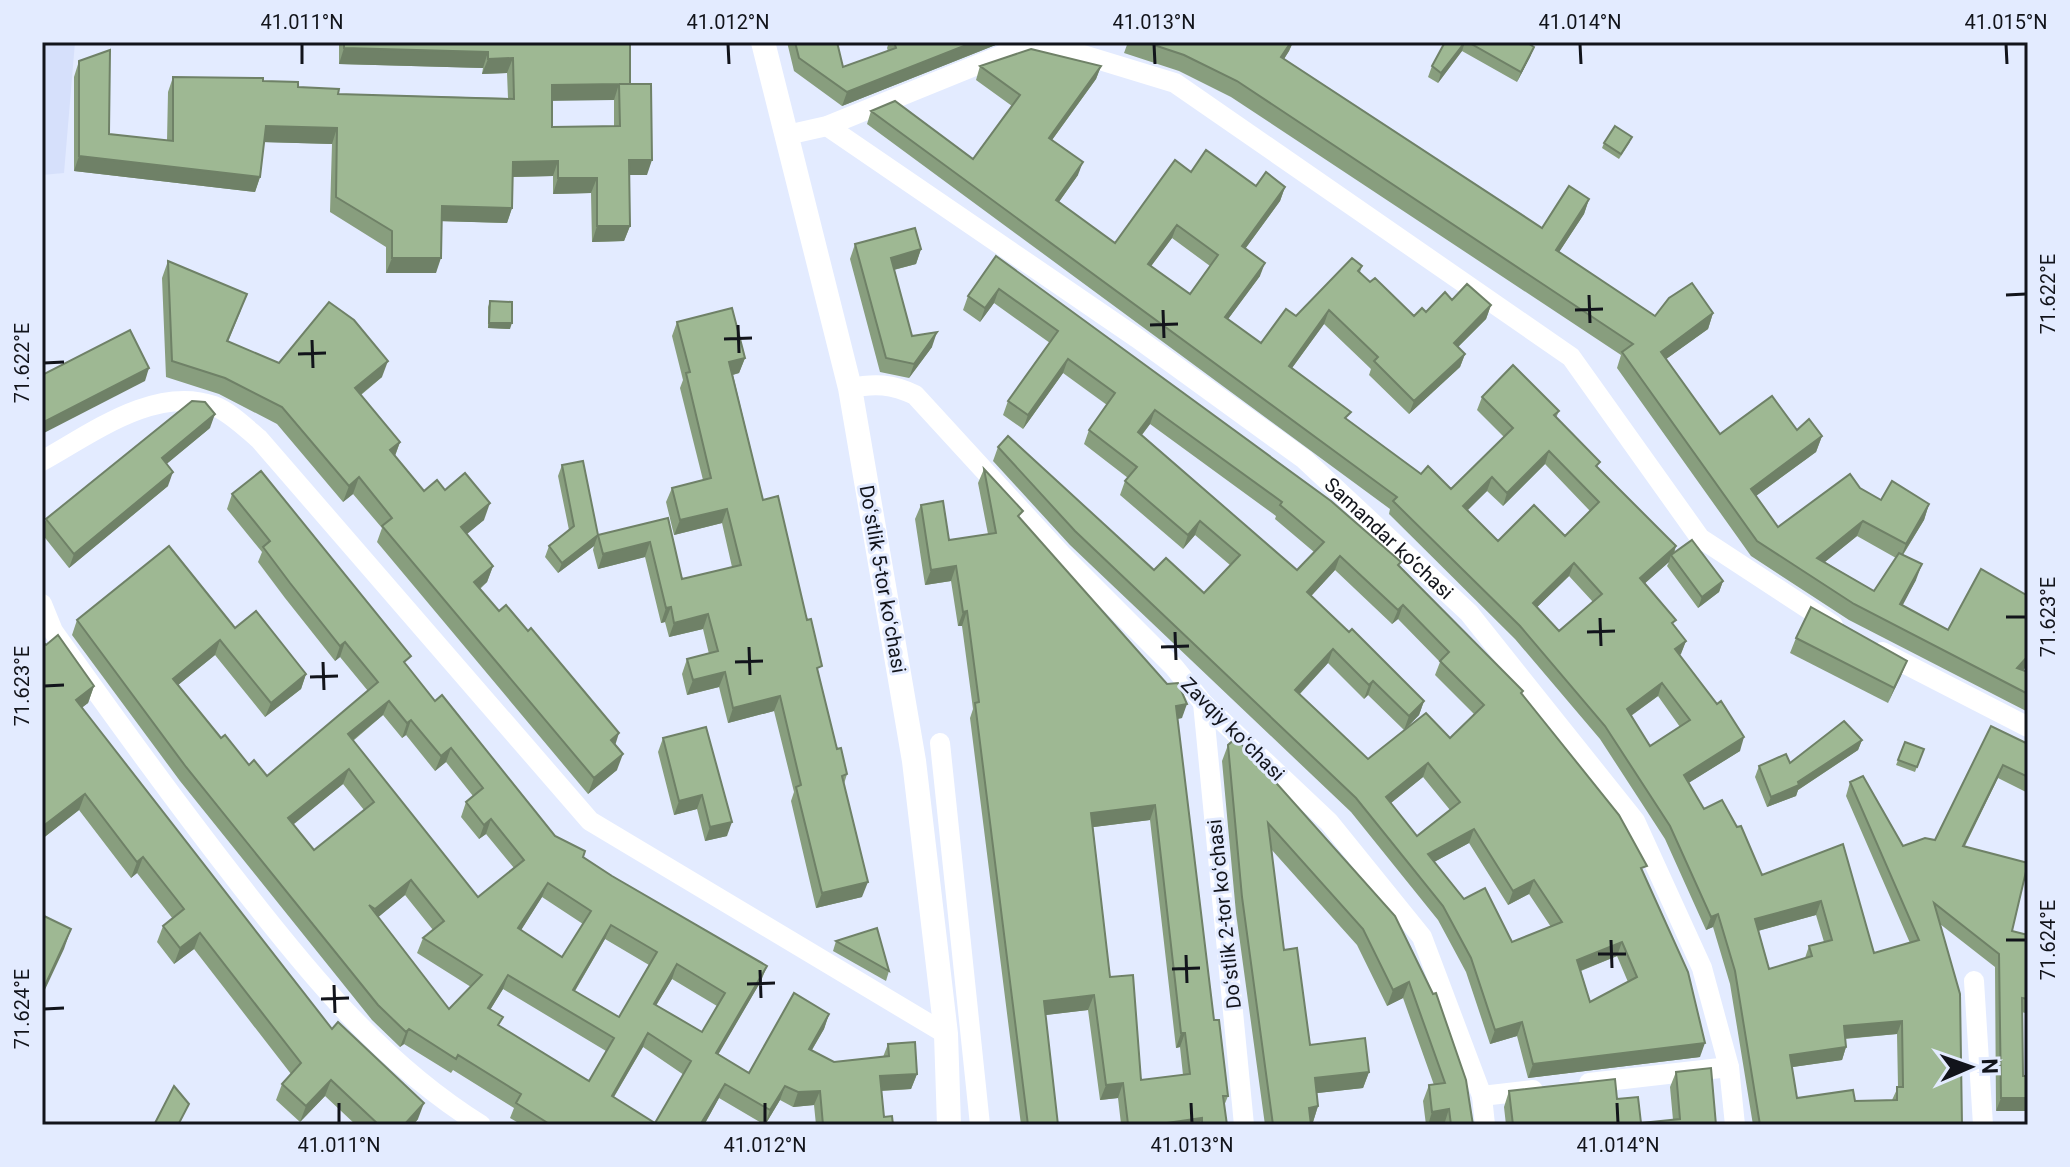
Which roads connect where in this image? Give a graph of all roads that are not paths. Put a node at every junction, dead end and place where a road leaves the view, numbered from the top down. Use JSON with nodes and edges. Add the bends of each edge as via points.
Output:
{"nodes":[{"id":1,"x":763,"y":42,"type":"edge"},
{"id":2,"x":827,"y":126,"type":"junction"},
{"id":3,"x":787,"y":135,"type":"junction"},
{"id":4,"x":850,"y":388,"type":"junction"},
{"id":5,"x":42,"y":461,"type":"edge"},
{"id":6,"x":42,"y":604,"type":"edge"},
{"id":7,"x":1203,"y":703,"type":"junction"},
{"id":8,"x":2028,"y":727,"type":"edge"},
{"id":9,"x":940,"y":743,"type":"dead end"},
{"id":10,"x":1974,"y":981,"type":"dead end"},
{"id":11,"x":946,"y":1034,"type":"junction"},
{"id":12,"x":1729,"y":1067,"type":"junction"},
{"id":13,"x":1482,"y":1096,"type":"junction"},
{"id":14,"x":481,"y":1125,"type":"edge"},
{"id":15,"x":949,"y":1125,"type":"edge"},
{"id":16,"x":980,"y":1125,"type":"edge"},
{"id":17,"x":1244,"y":1125,"type":"edge"},
{"id":18,"x":1485,"y":1125,"type":"edge"},
{"id":19,"x":1735,"y":1125,"type":"edge"},
{"id":20,"x":1983,"y":1125,"type":"edge"}],
"edges":[{"from":1,"to":3,"type":"street","name":"Doʻstlik 5-tor koʻchasi"},
{"from":2,"to":3,"type":"street"},
{"from":2,"to":8,"type":"street","via":[[1014,50],[1057,47],[1175,83],[1571,357],[1700,538],[1862,641]]},
{"from":2,"to":12,"type":"street","name":"Samandar ko‘chasi","via":[[1304,459],[1469,613],[1635,821],[1702,968]]},
{"from":3,"to":4,"type":"street","name":"Doʻstlik 5-tor koʻchasi"},
{"from":4,"to":7,"type":"street","name":"Zavqiy koʻchasi","via":[[875,383],[915,395]]},
{"from":4,"to":11,"type":"street","name":"Doʻstlik 5-tor koʻchasi","via":[[914,761]]},
{"from":5,"to":11,"type":"street","via":[[125,415],[186,400],[216,406],[259,439],[590,821]]},
{"from":6,"to":14,"type":"street","via":[[53,631],[167,791],[313,978],[402,1068]]},
{"from":7,"to":13,"type":"street","name":"Zavqiy koʻchasi","via":[[1329,822],[1422,937]]},
{"from":7,"to":17,"type":"street","name":"Doʻstlik 2-tor koʻchasi"},
{"from":9,"to":16,"type":"street"},
{"from":10,"to":20,"type":"street"},
{"from":11,"to":15,"type":"street","name":"Doʻstlik 5-tor koʻchasi"},
{"from":12,"to":13,"type":"street"},
{"from":12,"to":19,"type":"street","name":"Samandar ko‘chasi"},
{"from":13,"to":18,"type":"street","name":"Zavqiy koʻchasi"}]}
